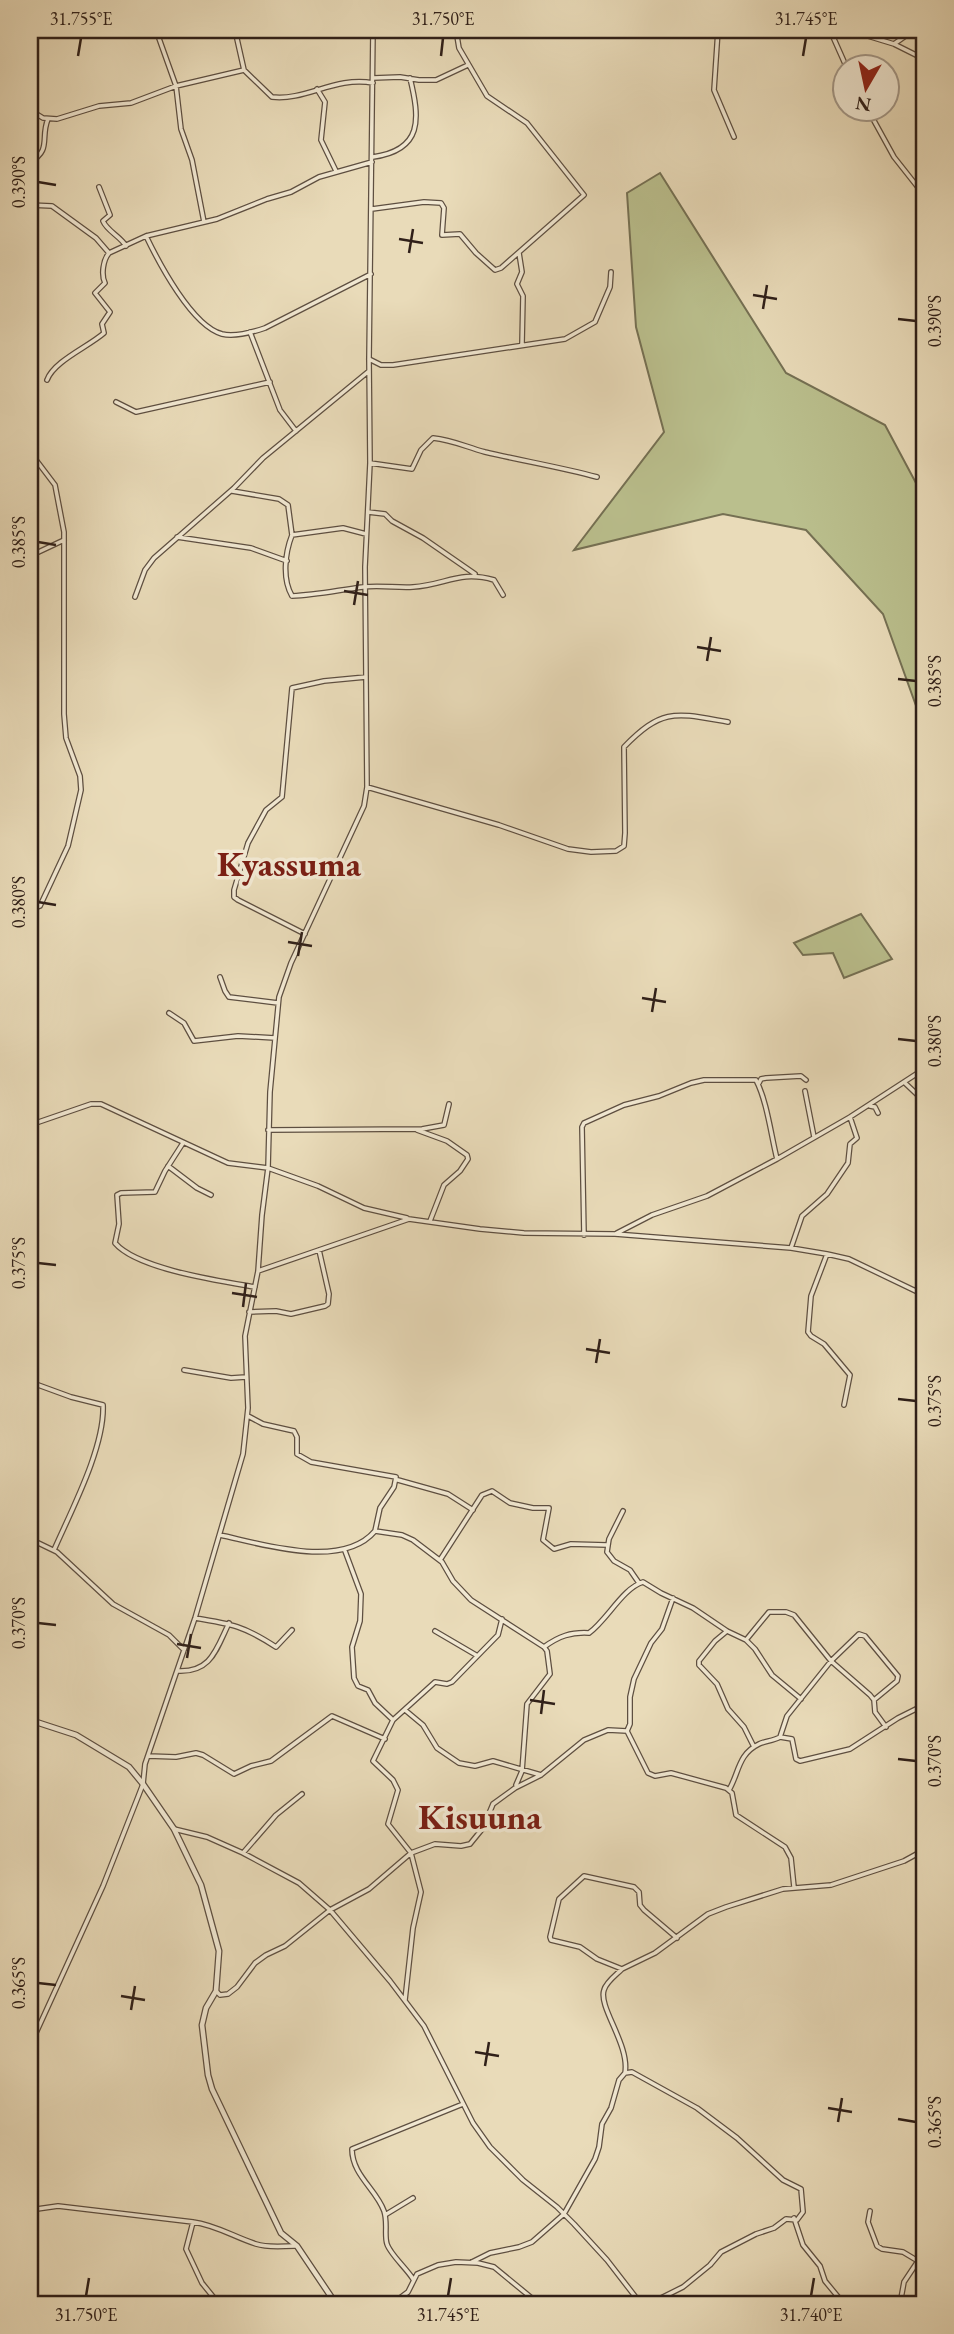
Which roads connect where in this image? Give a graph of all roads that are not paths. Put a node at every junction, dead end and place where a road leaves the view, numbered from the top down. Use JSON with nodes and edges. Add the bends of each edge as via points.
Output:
{"nodes":[{"id":1,"x":156,"y":30,"type":"edge"},
{"id":2,"x":235,"y":30,"type":"edge"},
{"id":3,"x":373,"y":30,"type":"edge"},
{"id":4,"x":456,"y":30,"type":"edge"},
{"id":5,"x":718,"y":30,"type":"edge"},
{"id":6,"x":830,"y":30,"type":"edge"},
{"id":7,"x":848,"y":30,"type":"edge"},
{"id":8,"x":915,"y":30,"type":"edge"},
{"id":9,"x":894,"y":44,"type":"junction"},
{"id":10,"x":840,"y":52,"type":"edge"},
{"id":11,"x":924,"y":59,"type":"edge"},
{"id":12,"x":468,"y":65,"type":"junction"},
{"id":13,"x":244,"y":70,"type":"junction"},
{"id":14,"x":410,"y":78,"type":"junction"},
{"id":15,"x":373,"y":80,"type":"junction"},
{"id":16,"x":176,"y":86,"type":"junction"},
{"id":17,"x":317,"y":89,"type":"junction"},
{"id":18,"x":30,"y":110,"type":"edge"},
{"id":19,"x":48,"y":119,"type":"junction"},
{"id":20,"x":875,"y":122,"type":"edge"},
{"id":21,"x":734,"y":137,"type":"dead end"},
{"id":22,"x":372,"y":160,"type":"junction"},
{"id":23,"x":30,"y":162,"type":"edge"},
{"id":24,"x":336,"y":171,"type":"junction"},
{"id":25,"x":99,"y":187,"type":"dead end"},
{"id":26,"x":924,"y":195,"type":"edge"},
{"id":27,"x":30,"y":205,"type":"edge"},
{"id":28,"x":372,"y":209,"type":"junction"},
{"id":29,"x":204,"y":222,"type":"junction"},
{"id":30,"x":146,"y":236,"type":"junction"},
{"id":31,"x":125,"y":246,"type":"junction"},
{"id":32,"x":109,"y":253,"type":"junction"},
{"id":33,"x":519,"y":253,"type":"junction"},
{"id":34,"x":611,"y":272,"type":"dead end"},
{"id":35,"x":371,"y":274,"type":"junction"},
{"id":36,"x":250,"y":332,"type":"junction"},
{"id":37,"x":522,"y":344,"type":"junction"},
{"id":38,"x":369,"y":359,"type":"junction"},
{"id":39,"x":369,"y":371,"type":"junction"},
{"id":40,"x":47,"y":380,"type":"dead end"},
{"id":41,"x":270,"y":382,"type":"junction"},
{"id":42,"x":116,"y":402,"type":"dead end"},
{"id":43,"x":296,"y":432,"type":"junction"},
{"id":44,"x":30,"y":452,"type":"edge"},
{"id":45,"x":370,"y":463,"type":"junction"},
{"id":46,"x":597,"y":477,"type":"dead end"},
{"id":47,"x":231,"y":490,"type":"junction"},
{"id":48,"x":368,"y":512,"type":"junction"},
{"id":49,"x":366,"y":534,"type":"junction"},
{"id":50,"x":292,"y":535,"type":"junction"},
{"id":51,"x":177,"y":537,"type":"junction"},
{"id":52,"x":64,"y":540,"type":"junction"},
{"id":53,"x":30,"y":555,"type":"edge"},
{"id":54,"x":287,"y":561,"type":"junction"},
{"id":55,"x":476,"y":575,"type":"junction"},
{"id":56,"x":365,"y":587,"type":"junction"},
{"id":57,"x":503,"y":595,"type":"dead end"},
{"id":58,"x":135,"y":597,"type":"dead end"},
{"id":59,"x":366,"y":677,"type":"junction"},
{"id":60,"x":727,"y":722,"type":"dead end"},
{"id":61,"x":367,"y":787,"type":"junction"},
{"id":62,"x":30,"y":910,"type":"edge"},
{"id":63,"x":305,"y":934,"type":"junction"},
{"id":64,"x":220,"y":977,"type":"dead end"},
{"id":65,"x":278,"y":1003,"type":"junction"},
{"id":66,"x":169,"y":1013,"type":"dead end"},
{"id":67,"x":275,"y":1038,"type":"junction"},
{"id":68,"x":924,"y":1069,"type":"edge"},
{"id":69,"x":806,"y":1080,"type":"dead end"},
{"id":70,"x":905,"y":1083,"type":"junction"},
{"id":71,"x":759,"y":1085,"type":"junction"},
{"id":72,"x":806,"y":1091,"type":"dead end"},
{"id":73,"x":924,"y":1101,"type":"edge"},
{"id":74,"x":449,"y":1104,"type":"dead end"},
{"id":75,"x":867,"y":1106,"type":"junction"},
{"id":76,"x":878,"y":1114,"type":"dead end"},
{"id":77,"x":850,"y":1117,"type":"junction"},
{"id":78,"x":30,"y":1125,"type":"edge"},
{"id":79,"x":415,"y":1129,"type":"junction"},
{"id":80,"x":268,"y":1130,"type":"junction"},
{"id":81,"x":814,"y":1137,"type":"junction"},
{"id":82,"x":183,"y":1143,"type":"junction"},
{"id":83,"x":777,"y":1159,"type":"junction"},
{"id":84,"x":168,"y":1166,"type":"junction"},
{"id":85,"x":268,"y":1168,"type":"junction"},
{"id":86,"x":211,"y":1195,"type":"dead end"},
{"id":87,"x":409,"y":1219,"type":"junction"},
{"id":88,"x":430,"y":1221,"type":"junction"},
{"id":89,"x":615,"y":1234,"type":"junction"},
{"id":90,"x":584,"y":1235,"type":"junction"},
{"id":91,"x":791,"y":1248,"type":"junction"},
{"id":92,"x":319,"y":1250,"type":"junction"},
{"id":93,"x":827,"y":1254,"type":"junction"},
{"id":94,"x":258,"y":1271,"type":"junction"},
{"id":95,"x":924,"y":1280,"type":"edge"},
{"id":96,"x":255,"y":1287,"type":"junction"},
{"id":97,"x":916,"y":1290,"type":"junction"},
{"id":98,"x":924,"y":1295,"type":"edge"},
{"id":99,"x":249,"y":1312,"type":"junction"},
{"id":100,"x":184,"y":1370,"type":"dead end"},
{"id":101,"x":246,"y":1377,"type":"junction"},
{"id":102,"x":30,"y":1382,"type":"edge"},
{"id":103,"x":844,"y":1405,"type":"dead end"},
{"id":104,"x":248,"y":1416,"type":"junction"},
{"id":105,"x":397,"y":1480,"type":"junction"},
{"id":106,"x":473,"y":1510,"type":"junction"},
{"id":107,"x":623,"y":1511,"type":"dead end"},
{"id":108,"x":375,"y":1531,"type":"junction"},
{"id":109,"x":220,"y":1535,"type":"junction"},
{"id":110,"x":30,"y":1539,"type":"edge"},
{"id":111,"x":607,"y":1545,"type":"junction"},
{"id":112,"x":54,"y":1550,"type":"junction"},
{"id":113,"x":345,"y":1550,"type":"junction"},
{"id":114,"x":440,"y":1560,"type":"junction"},
{"id":115,"x":639,"y":1583,"type":"junction"},
{"id":116,"x":673,"y":1598,"type":"junction"},
{"id":117,"x":195,"y":1618,"type":"junction"},
{"id":118,"x":502,"y":1619,"type":"junction"},
{"id":119,"x":229,"y":1623,"type":"junction"},
{"id":120,"x":292,"y":1630,"type":"dead end"},
{"id":121,"x":435,"y":1631,"type":"dead end"},
{"id":122,"x":727,"y":1631,"type":"junction"},
{"id":123,"x":746,"y":1640,"type":"junction"},
{"id":124,"x":544,"y":1647,"type":"junction"},
{"id":125,"x":184,"y":1650,"type":"junction"},
{"id":126,"x":476,"y":1655,"type":"junction"},
{"id":127,"x":831,"y":1661,"type":"junction"},
{"id":128,"x":177,"y":1671,"type":"junction"},
{"id":129,"x":802,"y":1699,"type":"junction"},
{"id":130,"x":874,"y":1700,"type":"junction"},
{"id":131,"x":916,"y":1709,"type":"dead end"},
{"id":132,"x":405,"y":1710,"type":"junction"},
{"id":133,"x":30,"y":1720,"type":"edge"},
{"id":134,"x":393,"y":1720,"type":"junction"},
{"id":135,"x":886,"y":1727,"type":"junction"},
{"id":136,"x":627,"y":1731,"type":"junction"},
{"id":137,"x":780,"y":1737,"type":"junction"},
{"id":138,"x":385,"y":1739,"type":"junction"},
{"id":139,"x":754,"y":1747,"type":"junction"},
{"id":140,"x":148,"y":1756,"type":"junction"},
{"id":141,"x":522,"y":1771,"type":"junction"},
{"id":142,"x":541,"y":1775,"type":"junction"},
{"id":143,"x":143,"y":1784,"type":"junction"},
{"id":144,"x":515,"y":1788,"type":"junction"},
{"id":145,"x":729,"y":1790,"type":"junction"},
{"id":146,"x":302,"y":1794,"type":"dead end"},
{"id":147,"x":174,"y":1829,"type":"junction"},
{"id":148,"x":924,"y":1850,"type":"edge"},
{"id":149,"x":243,"y":1853,"type":"junction"},
{"id":150,"x":411,"y":1853,"type":"junction"},
{"id":151,"x":794,"y":1887,"type":"junction"},
{"id":152,"x":330,"y":1910,"type":"junction"},
{"id":153,"x":677,"y":1938,"type":"junction"},
{"id":154,"x":621,"y":1969,"type":"junction"},
{"id":155,"x":216,"y":1991,"type":"junction"},
{"id":156,"x":404,"y":2003,"type":"junction"},
{"id":157,"x":30,"y":2046,"type":"edge"},
{"id":158,"x":625,"y":2073,"type":"junction"},
{"id":159,"x":463,"y":2104,"type":"junction"},
{"id":160,"x":413,"y":2198,"type":"dead end"},
{"id":161,"x":30,"y":2210,"type":"edge"},
{"id":162,"x":870,"y":2211,"type":"dead end"},
{"id":163,"x":564,"y":2214,"type":"junction"},
{"id":164,"x":385,"y":2215,"type":"junction"},
{"id":165,"x":794,"y":2218,"type":"junction"},
{"id":166,"x":193,"y":2222,"type":"junction"},
{"id":167,"x":297,"y":2246,"type":"junction"},
{"id":168,"x":918,"y":2261,"type":"junction"},
{"id":169,"x":472,"y":2262,"type":"junction"},
{"id":170,"x":924,"y":2262,"type":"edge"},
{"id":171,"x":414,"y":2279,"type":"junction"},
{"id":172,"x":219,"y":2304,"type":"edge"},
{"id":173,"x":336,"y":2304,"type":"edge"},
{"id":174,"x":392,"y":2304,"type":"edge"},
{"id":175,"x":539,"y":2304,"type":"edge"},
{"id":176,"x":641,"y":2304,"type":"edge"},
{"id":177,"x":649,"y":2304,"type":"edge"},
{"id":178,"x":844,"y":2304,"type":"edge"},
{"id":179,"x":900,"y":2304,"type":"edge"}],
"edges":[{"from":1,"to":16,"type":"street"},
{"from":2,"to":13,"type":"street"},
{"from":3,"to":15,"type":"street"},
{"from":4,"to":12,"type":"street"},
{"from":5,"to":21,"type":"street","via":[[714,90]]},
{"from":6,"to":10,"type":"street"},
{"from":7,"to":9,"type":"street"},
{"from":8,"to":9,"type":"street"},
{"from":9,"to":11,"type":"street"},
{"from":12,"to":14,"type":"street","via":[[436,80]]},
{"from":12,"to":33,"type":"street","via":[[487,96],[527,123],[584,195]]},
{"from":13,"to":16,"type":"street"},
{"from":13,"to":17,"type":"street","via":[[272,97]]},
{"from":14,"to":15,"type":"street"},
{"from":14,"to":22,"type":"street","via":[[417,111],[406,145]]},
{"from":15,"to":17,"type":"street"},
{"from":15,"to":22,"type":"street"},
{"from":16,"to":19,"type":"street","via":[[131,103]]},
{"from":16,"to":29,"type":"street","via":[[181,129]]},
{"from":17,"to":24,"type":"street","via":[[325,102],[321,140]]},
{"from":18,"to":19,"type":"street"},
{"from":19,"to":23,"type":"street","via":[[43,150]]},
{"from":20,"to":26,"type":"street","via":[[894,157]]},
{"from":22,"to":24,"type":"street"},
{"from":22,"to":28,"type":"street"},
{"from":24,"to":29,"type":"street"},
{"from":25,"to":31,"type":"street","via":[[110,215],[104,225],[121,237]]},
{"from":27,"to":32,"type":"street","via":[[52,206]]},
{"from":28,"to":33,"type":"street","via":[[438,202],[444,208],[441,234],[460,234],[492,268],[501,268]]},
{"from":28,"to":35,"type":"street"},
{"from":29,"to":30,"type":"street"},
{"from":30,"to":31,"type":"street"},
{"from":30,"to":36,"type":"street","via":[[162,270],[201,322],[222,334]]},
{"from":31,"to":32,"type":"street"},
{"from":32,"to":40,"type":"street","via":[[105,285],[95,293],[110,313],[102,324],[104,333],[60,362]]},
{"from":33,"to":37,"type":"street"},
{"from":34,"to":37,"type":"street","via":[[610,287],[595,323],[565,339]]},
{"from":35,"to":36,"type":"street","via":[[297,314]]},
{"from":35,"to":38,"type":"street"},
{"from":36,"to":41,"type":"street"},
{"from":37,"to":38,"type":"street","via":[[386,366]]},
{"from":38,"to":39,"type":"street"},
{"from":39,"to":43,"type":"street"},
{"from":39,"to":45,"type":"street"},
{"from":41,"to":42,"type":"street","via":[[136,412]]},
{"from":41,"to":43,"type":"street","via":[[280,410]]},
{"from":43,"to":47,"type":"street"},
{"from":44,"to":52,"type":"street","via":[[55,485]]},
{"from":45,"to":46,"type":"street","via":[[412,469],[433,438]]},
{"from":45,"to":48,"type":"street"},
{"from":47,"to":50,"type":"street","via":[[279,499],[288,505]]},
{"from":47,"to":51,"type":"street"},
{"from":48,"to":49,"type":"street"},
{"from":48,"to":55,"type":"street","via":[[385,514]]},
{"from":49,"to":50,"type":"street","via":[[344,528]]},
{"from":49,"to":56,"type":"street"},
{"from":50,"to":54,"type":"street"},
{"from":51,"to":54,"type":"street","via":[[251,548]]},
{"from":51,"to":58,"type":"street","via":[[145,570]]},
{"from":52,"to":53,"type":"street"},
{"from":52,"to":62,"type":"street","via":[[66,738],[81,790],[68,846],[40,906]]},
{"from":54,"to":56,"type":"street","via":[[285,579],[292,596]]},
{"from":55,"to":56,"type":"street","via":[[413,587]]},
{"from":55,"to":57,"type":"street","via":[[494,580]]},
{"from":56,"to":59,"type":"street"},
{"from":59,"to":61,"type":"street"},
{"from":59,"to":63,"type":"street","via":[[292,688],[282,797],[266,810],[248,843],[234,890],[238,900]]},
{"from":60,"to":61,"type":"street","via":[[662,716],[626,744],[624,846],[616,851],[568,849]]},
{"from":61,"to":63,"type":"street","via":[[364,806]]},
{"from":63,"to":65,"type":"street"},
{"from":64,"to":65,"type":"street","via":[[227,996]]},
{"from":65,"to":67,"type":"street"},
{"from":66,"to":67,"type":"street","via":[[184,1023],[194,1041]]},
{"from":67,"to":80,"type":"street"},
{"from":68,"to":70,"type":"street"},
{"from":69,"to":71,"type":"street","via":[[801,1076],[766,1078],[759,1080]]},
{"from":70,"to":73,"type":"street"},
{"from":70,"to":75,"type":"street"},
{"from":71,"to":83,"type":"street"},
{"from":71,"to":90,"type":"street","via":[[753,1079],[704,1080],[584,1123]]},
{"from":72,"to":81,"type":"street"},
{"from":74,"to":79,"type":"street","via":[[444,1125]]},
{"from":75,"to":76,"type":"street","via":[[875,1107]]},
{"from":75,"to":77,"type":"street"},
{"from":77,"to":81,"type":"street"},
{"from":77,"to":91,"type":"street","via":[[857,1138],[850,1144],[848,1163],[827,1194],[802,1216]]},
{"from":78,"to":82,"type":"street","via":[[101,1104]]},
{"from":79,"to":80,"type":"street"},
{"from":79,"to":88,"type":"street","via":[[447,1141],[468,1159],[444,1185]]},
{"from":80,"to":85,"type":"street"},
{"from":81,"to":83,"type":"street"},
{"from":82,"to":84,"type":"street"},
{"from":82,"to":85,"type":"street","via":[[228,1163]]},
{"from":83,"to":89,"type":"street","via":[[707,1196]]},
{"from":84,"to":86,"type":"street"},
{"from":84,"to":96,"type":"street","via":[[155,1192],[117,1195],[116,1246],[168,1268]]},
{"from":85,"to":87,"type":"street","via":[[364,1208]]},
{"from":85,"to":94,"type":"street"},
{"from":87,"to":88,"type":"street"},
{"from":87,"to":92,"type":"street"},
{"from":88,"to":90,"type":"street","via":[[480,1230]]},
{"from":89,"to":90,"type":"street"},
{"from":89,"to":91,"type":"street"},
{"from":91,"to":93,"type":"street"},
{"from":92,"to":94,"type":"street"},
{"from":92,"to":99,"type":"street","via":[[328,1304],[291,1314]]},
{"from":93,"to":97,"type":"street","via":[[849,1259]]},
{"from":93,"to":103,"type":"street","via":[[811,1297],[808,1332],[850,1375]]},
{"from":94,"to":96,"type":"street"},
{"from":95,"to":97,"type":"street"},
{"from":96,"to":99,"type":"street"},
{"from":97,"to":98,"type":"street"},
{"from":99,"to":101,"type":"street"},
{"from":100,"to":101,"type":"street"},
{"from":101,"to":104,"type":"street"},
{"from":102,"to":112,"type":"street","via":[[103,1405],[86,1481]]},
{"from":104,"to":105,"type":"street","via":[[294,1431],[297,1454],[311,1462]]},
{"from":104,"to":109,"type":"street","via":[[243,1454]]},
{"from":105,"to":106,"type":"street","via":[[444,1493]]},
{"from":105,"to":108,"type":"street","via":[[380,1508]]},
{"from":106,"to":111,"type":"street","via":[[482,1496],[495,1492],[510,1503],[549,1508],[543,1540],[554,1549],[572,1544]]},
{"from":106,"to":114,"type":"street"},
{"from":107,"to":111,"type":"street"},
{"from":108,"to":113,"type":"street"},
{"from":108,"to":114,"type":"street","via":[[402,1535]]},
{"from":109,"to":113,"type":"street","via":[[294,1550]]},
{"from":109,"to":117,"type":"street"},
{"from":110,"to":112,"type":"street"},
{"from":111,"to":115,"type":"street","via":[[610,1557],[630,1570]]},
{"from":112,"to":125,"type":"street","via":[[113,1604],[169,1635]]},
{"from":113,"to":134,"type":"street","via":[[360,1594],[360,1621],[352,1647],[354,1678]]},
{"from":114,"to":118,"type":"street","via":[[471,1600]]},
{"from":115,"to":116,"type":"street"},
{"from":115,"to":124,"type":"street","via":[[589,1633],[572,1633]]},
{"from":116,"to":122,"type":"street"},
{"from":116,"to":136,"type":"street","via":[[662,1629],[634,1679]]},
{"from":117,"to":119,"type":"street"},
{"from":117,"to":125,"type":"street"},
{"from":118,"to":124,"type":"street"},
{"from":118,"to":126,"type":"street","via":[[498,1635]]},
{"from":119,"to":120,"type":"street","via":[[276,1647]]},
{"from":119,"to":128,"type":"street","via":[[212,1657],[199,1670]]},
{"from":121,"to":126,"type":"street"},
{"from":122,"to":123,"type":"street"},
{"from":122,"to":139,"type":"street","via":[[699,1665],[716,1684]]},
{"from":123,"to":127,"type":"street","via":[[769,1612],[786,1612],[794,1615]]},
{"from":123,"to":129,"type":"street","via":[[772,1675]]},
{"from":124,"to":141,"type":"street","via":[[550,1674],[527,1704]]},
{"from":125,"to":128,"type":"street"},
{"from":126,"to":132,"type":"street","via":[[452,1682],[435,1682]]},
{"from":127,"to":129,"type":"street"},
{"from":127,"to":130,"type":"street"},
{"from":127,"to":130,"type":"street","via":[[859,1634],[865,1636],[898,1676]]},
{"from":128,"to":140,"type":"street"},
{"from":129,"to":137,"type":"street","via":[[785,1719]]},
{"from":130,"to":135,"type":"street","via":[[875,1712]]},
{"from":131,"to":135,"type":"street"},
{"from":132,"to":134,"type":"street"},
{"from":132,"to":141,"type":"street","via":[[423,1725],[437,1748],[459,1763],[475,1766],[493,1761]]},
{"from":133,"to":143,"type":"street","via":[[92,1743],[129,1767]]},
{"from":134,"to":138,"type":"street"},
{"from":135,"to":137,"type":"street","via":[[850,1749],[800,1761],[792,1739]]},
{"from":136,"to":142,"type":"street","via":[[608,1730],[584,1740]]},
{"from":136,"to":145,"type":"street","via":[[652,1776],[671,1773]]},
{"from":137,"to":139,"type":"street"},
{"from":138,"to":140,"type":"street","via":[[332,1716],[271,1761],[234,1774],[196,1753]]},
{"from":138,"to":150,"type":"street","via":[[373,1761],[396,1785],[398,1795],[388,1824]]},
{"from":139,"to":145,"type":"street","via":[[740,1761]]},
{"from":140,"to":143,"type":"street"},
{"from":141,"to":142,"type":"street"},
{"from":141,"to":144,"type":"street"},
{"from":142,"to":144,"type":"street"},
{"from":143,"to":147,"type":"street"},
{"from":143,"to":157,"type":"street","via":[[103,1886]]},
{"from":144,"to":150,"type":"street","via":[[492,1804],[483,1828],[470,1843],[435,1844]]},
{"from":145,"to":151,"type":"street","via":[[736,1815],[785,1847]]},
{"from":146,"to":149,"type":"street","via":[[276,1815]]},
{"from":147,"to":149,"type":"street"},
{"from":147,"to":155,"type":"street","via":[[206,1898],[219,1951]]},
{"from":148,"to":151,"type":"street","via":[[831,1885]]},
{"from":149,"to":152,"type":"street","via":[[299,1883]]},
{"from":150,"to":152,"type":"street","via":[[369,1889]]},
{"from":150,"to":156,"type":"street","via":[[421,1892]]},
{"from":151,"to":153,"type":"street","via":[[708,1914]]},
{"from":152,"to":155,"type":"street","via":[[255,1963],[228,1994]]},
{"from":152,"to":156,"type":"street"},
{"from":153,"to":154,"type":"street"},
{"from":153,"to":154,"type":"street","via":[[644,1910],[634,1887],[581,1877],[559,1899],[551,1940],[580,1947]]},
{"from":154,"to":158,"type":"street","via":[[604,1987],[603,2003],[622,2049]]},
{"from":155,"to":167,"type":"street","via":[[202,2025],[212,2089],[281,2233]]},
{"from":156,"to":159,"type":"street","via":[[424,2026]]},
{"from":158,"to":163,"type":"street","via":[[601,2124],[595,2159]]},
{"from":158,"to":165,"type":"street","via":[[638,2074],[697,2108],[776,2174],[801,2189],[803,2212]]},
{"from":159,"to":163,"type":"street","via":[[490,2147]]},
{"from":159,"to":164,"type":"street","via":[[352,2149],[362,2179]]},
{"from":160,"to":164,"type":"street"},
{"from":161,"to":166,"type":"street","via":[[58,2206]]},
{"from":162,"to":168,"type":"street","via":[[868,2222],[877,2246]]},
{"from":163,"to":169,"type":"street","via":[[532,2242]]},
{"from":163,"to":176,"type":"street"},
{"from":164,"to":171,"type":"street","via":[[387,2244]]},
{"from":165,"to":177,"type":"street","via":[[721,2252],[683,2287]]},
{"from":165,"to":178,"type":"street","via":[[803,2245]]},
{"from":166,"to":167,"type":"street","via":[[254,2244]]},
{"from":166,"to":172,"type":"street","via":[[186,2249],[202,2283]]},
{"from":167,"to":173,"type":"street"},
{"from":168,"to":170,"type":"street"},
{"from":168,"to":179,"type":"street","via":[[904,2282]]},
{"from":169,"to":171,"type":"street","via":[[424,2269]]},
{"from":169,"to":175,"type":"street","via":[[494,2267]]},
{"from":171,"to":174,"type":"street","via":[[408,2292]]}]}
